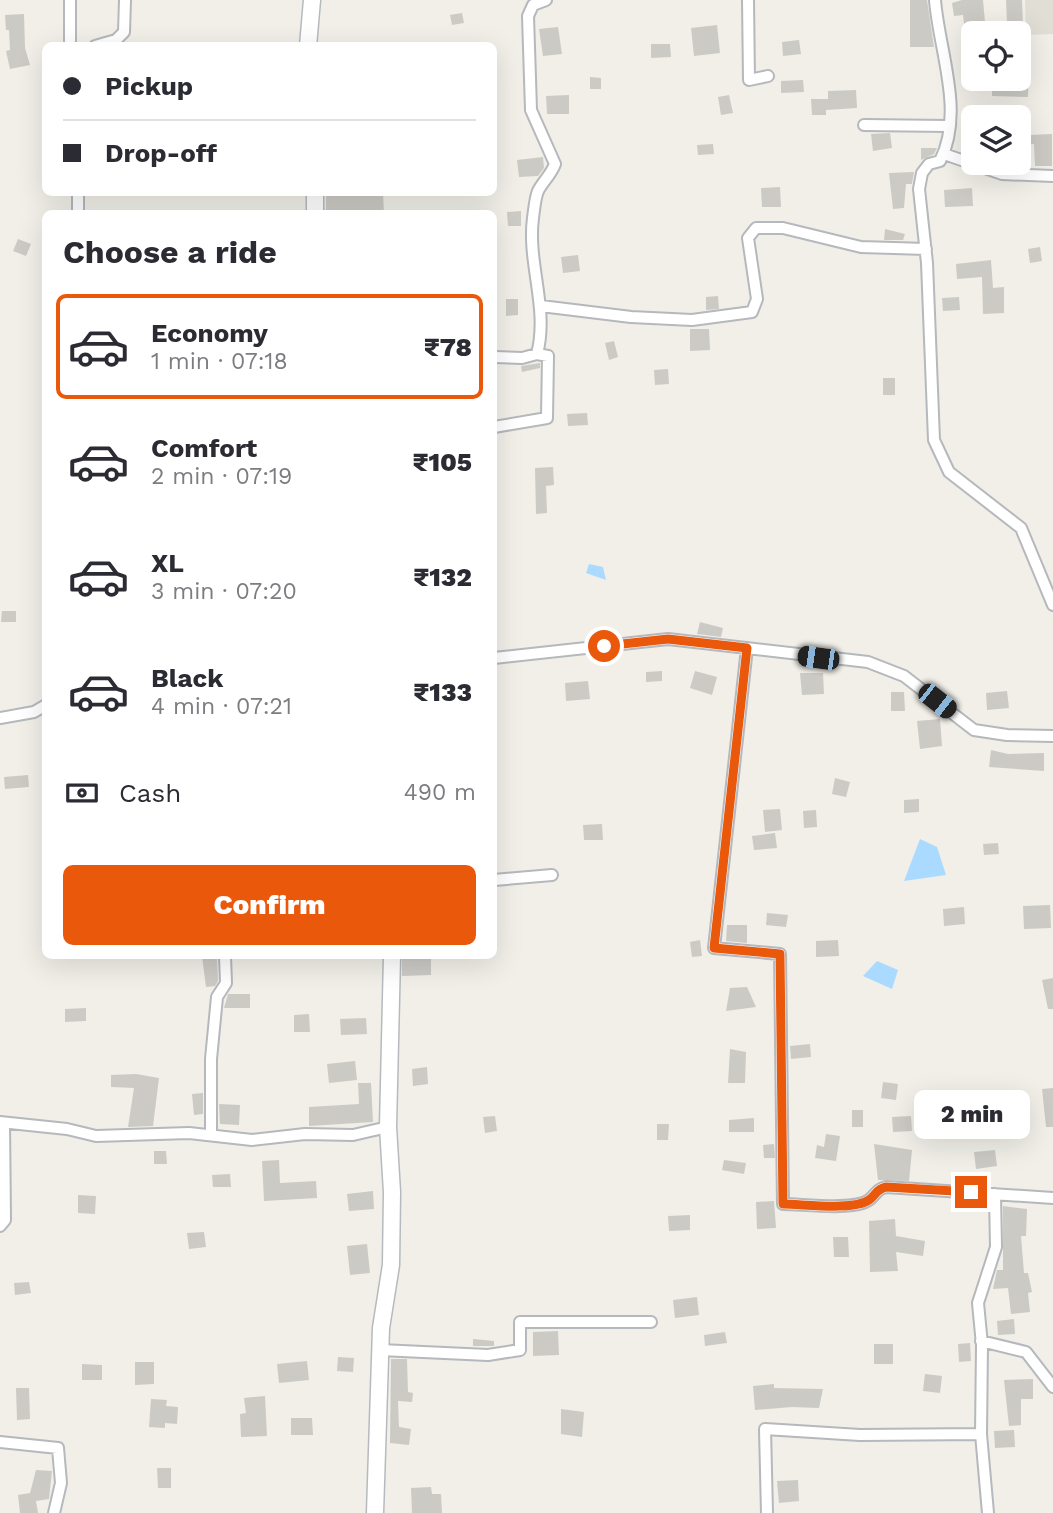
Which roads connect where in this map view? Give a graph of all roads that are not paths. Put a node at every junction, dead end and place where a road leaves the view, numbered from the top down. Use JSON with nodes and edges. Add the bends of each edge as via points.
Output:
{"nodes":[{"id":1,"x":69,"y":0,"type":"edge"},
{"id":2,"x":125,"y":0,"type":"edge"},
{"id":3,"x":312,"y":0,"type":"edge"},
{"id":4,"x":546,"y":0,"type":"edge"},
{"id":5,"x":748,"y":0,"type":"edge"},
{"id":6,"x":935,"y":0,"type":"edge"},
{"id":7,"x":70,"y":42,"type":"edge"},
{"id":8,"x":109,"y":42,"type":"edge"},
{"id":9,"x":308,"y":42,"type":"edge"},
{"id":10,"x":768,"y":76,"type":"dead end"},
{"id":11,"x":864,"y":125,"type":"dead end"},
{"id":12,"x":948,"y":126,"type":"junction"},
{"id":13,"x":944,"y":154,"type":"junction"},
{"id":14,"x":1053,"y":176,"type":"edge"},
{"id":15,"x":926,"y":249,"type":"junction"},
{"id":16,"x":541,"y":306,"type":"junction"},
{"id":17,"x":537,"y":354,"type":"junction"},
{"id":18,"x":497,"y":357,"type":"edge"},
{"id":19,"x":497,"y":426,"type":"edge"},
{"id":20,"x":1053,"y":605,"type":"edge"},
{"id":21,"x":747,"y":648,"type":"junction"},
{"id":22,"x":497,"y":658,"type":"edge"},
{"id":23,"x":42,"y":707,"type":"edge"},
{"id":24,"x":0,"y":718,"type":"edge"},
{"id":25,"x":1053,"y":736,"type":"edge"},
{"id":26,"x":552,"y":875,"type":"dead end"},
{"id":27,"x":497,"y":880,"type":"edge"},
{"id":28,"x":225,"y":959,"type":"edge"},
{"id":29,"x":392,"y":959,"type":"edge"},
{"id":30,"x":2,"y":1122,"type":"edge"},
{"id":31,"x":388,"y":1127,"type":"junction"},
{"id":32,"x":211,"y":1135,"type":"junction"},
{"id":33,"x":995,"y":1194,"type":"junction"},
{"id":34,"x":1053,"y":1198,"type":"edge"},
{"id":35,"x":0,"y":1226,"type":"edge"},
{"id":36,"x":651,"y":1322,"type":"dead end"},
{"id":37,"x":981,"y":1341,"type":"junction"},
{"id":38,"x":380,"y":1350,"type":"junction"},
{"id":39,"x":1053,"y":1387,"type":"edge"},
{"id":40,"x":981,"y":1434,"type":"junction"},
{"id":41,"x":0,"y":1442,"type":"edge"},
{"id":42,"x":54,"y":1513,"type":"edge"},
{"id":43,"x":375,"y":1513,"type":"edge"},
{"id":44,"x":767,"y":1513,"type":"edge"},
{"id":45,"x":988,"y":1513,"type":"edge"}],
"edges":[{"from":1,"to":7,"type":"street"},
{"from":2,"to":8,"type":"street","via":[[124,32]]},
{"from":3,"to":9,"type":"main road"},
{"from":4,"to":16,"type":"street","via":[[533,5],[528,16],[530,102],[555,164],[538,192],[533,218]]},
{"from":5,"to":10,"type":"street","via":[[748,80]]},
{"from":6,"to":12,"type":"street","via":[[937,34],[949,85]]},
{"from":11,"to":12,"type":"street"},
{"from":12,"to":13,"type":"street"},
{"from":13,"to":14,"type":"street","via":[[1003,174]]},
{"from":13,"to":15,"type":"street","via":[[922,173],[919,189]]},
{"from":15,"to":16,"type":"street","via":[[861,247],[783,228],[756,228],[748,237],[757,299],[752,312],[692,320]]},
{"from":15,"to":20,"type":"street","via":[[931,412],[939,455],[949,472],[1021,528]]},
{"from":16,"to":17,"type":"street"},
{"from":17,"to":18,"type":"street"},
{"from":17,"to":19,"type":"street","via":[[548,356],[547,418]]},
{"from":21,"to":22,"type":"street","via":[[668,639]]},
{"from":21,"to":25,"type":"street","via":[[868,662],[904,676],[974,730]]},
{"from":21,"to":33,"type":"street","via":[[714,948],[780,954],[783,1204],[846,1205],[868,1200],[877,1189],[886,1187]]},
{"from":23,"to":24,"type":"street"},
{"from":26,"to":27,"type":"street"},
{"from":28,"to":32,"type":"street","via":[[226,983],[217,997],[211,1059]]},
{"from":29,"to":31,"type":"main road"},
{"from":30,"to":32,"type":"street","via":[[96,1136]]},
{"from":30,"to":35,"type":"street","via":[[5,1220]]},
{"from":31,"to":32,"type":"street","via":[[353,1135],[252,1140]]},
{"from":31,"to":38,"type":"main road","via":[[391,1265]]},
{"from":33,"to":34,"type":"street"},
{"from":33,"to":37,"type":"street","via":[[996,1247],[978,1303]]},
{"from":36,"to":38,"type":"street","via":[[520,1322],[520,1350],[488,1355]]},
{"from":37,"to":39,"type":"street","via":[[1026,1352]]},
{"from":37,"to":40,"type":"street"},
{"from":38,"to":43,"type":"main road"},
{"from":40,"to":44,"type":"street","via":[[860,1435],[765,1429]]},
{"from":40,"to":45,"type":"street"},
{"from":41,"to":42,"type":"street","via":[[58,1448],[61,1483]]}]}
